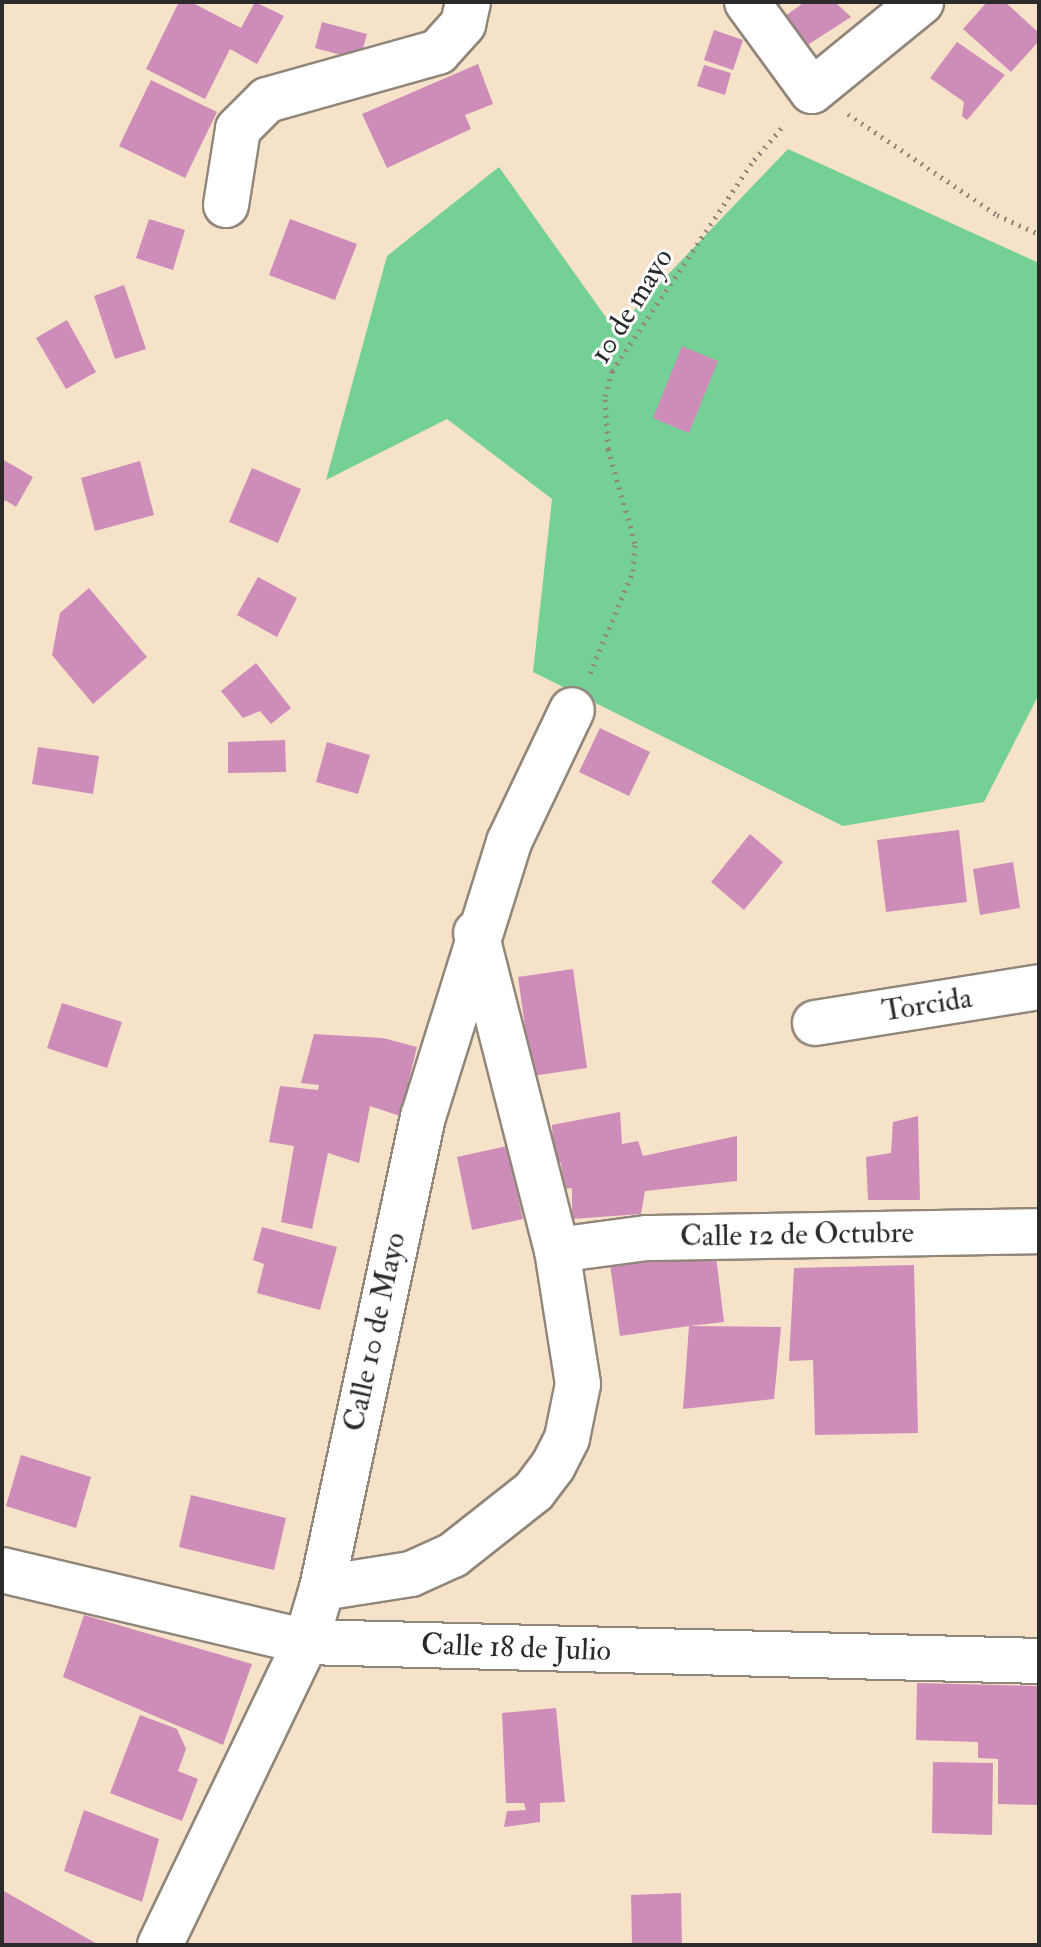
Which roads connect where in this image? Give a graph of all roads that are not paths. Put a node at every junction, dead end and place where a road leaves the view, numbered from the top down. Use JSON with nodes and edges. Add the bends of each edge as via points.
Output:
{"nodes":[{"id":1,"x":468,"y":2,"type":"edge"},
{"id":2,"x":747,"y":2,"type":"edge"},
{"id":3,"x":921,"y":2,"type":"edge"},
{"id":4,"x":226,"y":205,"type":"dead end"},
{"id":5,"x":572,"y":710,"type":"road end"},
{"id":6,"x":476,"y":933,"type":"junction"},
{"id":7,"x":1039,"y":987,"type":"edge"},
{"id":8,"x":815,"y":1023,"type":"dead end"},
{"id":9,"x":1039,"y":1231,"type":"edge"},
{"id":10,"x":557,"y":1250,"type":"junction"},
{"id":11,"x":2,"y":1570,"type":"edge"},
{"id":12,"x":322,"y":1588,"type":"junction"},
{"id":13,"x":306,"y":1642,"type":"junction"},
{"id":14,"x":1039,"y":1661,"type":"edge"},
{"id":15,"x":160,"y":1945,"type":"edge"}],
"edges":[{"from":1,"to":4,"type":"street","via":[[463,24],[438,52],[267,100],[238,129]]},
{"from":2,"to":3,"type":"street","via":[[812,91]]},
{"from":5,"to":6,"type":"street","name":"Calle 10 de Mayo","via":[[509,842]]},
{"from":6,"to":10,"type":"street"},
{"from":6,"to":12,"type":"street","name":"Calle 10 de Mayo","via":[[423,1117]]},
{"from":7,"to":8,"type":"street","name":"Torcida"},
{"from":9,"to":10,"type":"street","name":"Calle 12 de Octubre","via":[[646,1238]]},
{"from":10,"to":12,"type":"street","via":[[578,1384],[567,1438],[553,1466],[534,1491],[453,1555],[411,1574]]},
{"from":11,"to":13,"type":"street","name":"Calle 18 de Julio"},
{"from":12,"to":13,"type":"street","name":"Calle 10 de Mayo"},
{"from":13,"to":14,"type":"street","name":"Calle 18 de Julio"},
{"from":13,"to":15,"type":"street","name":"Calle 10 de Mayo"}]}
